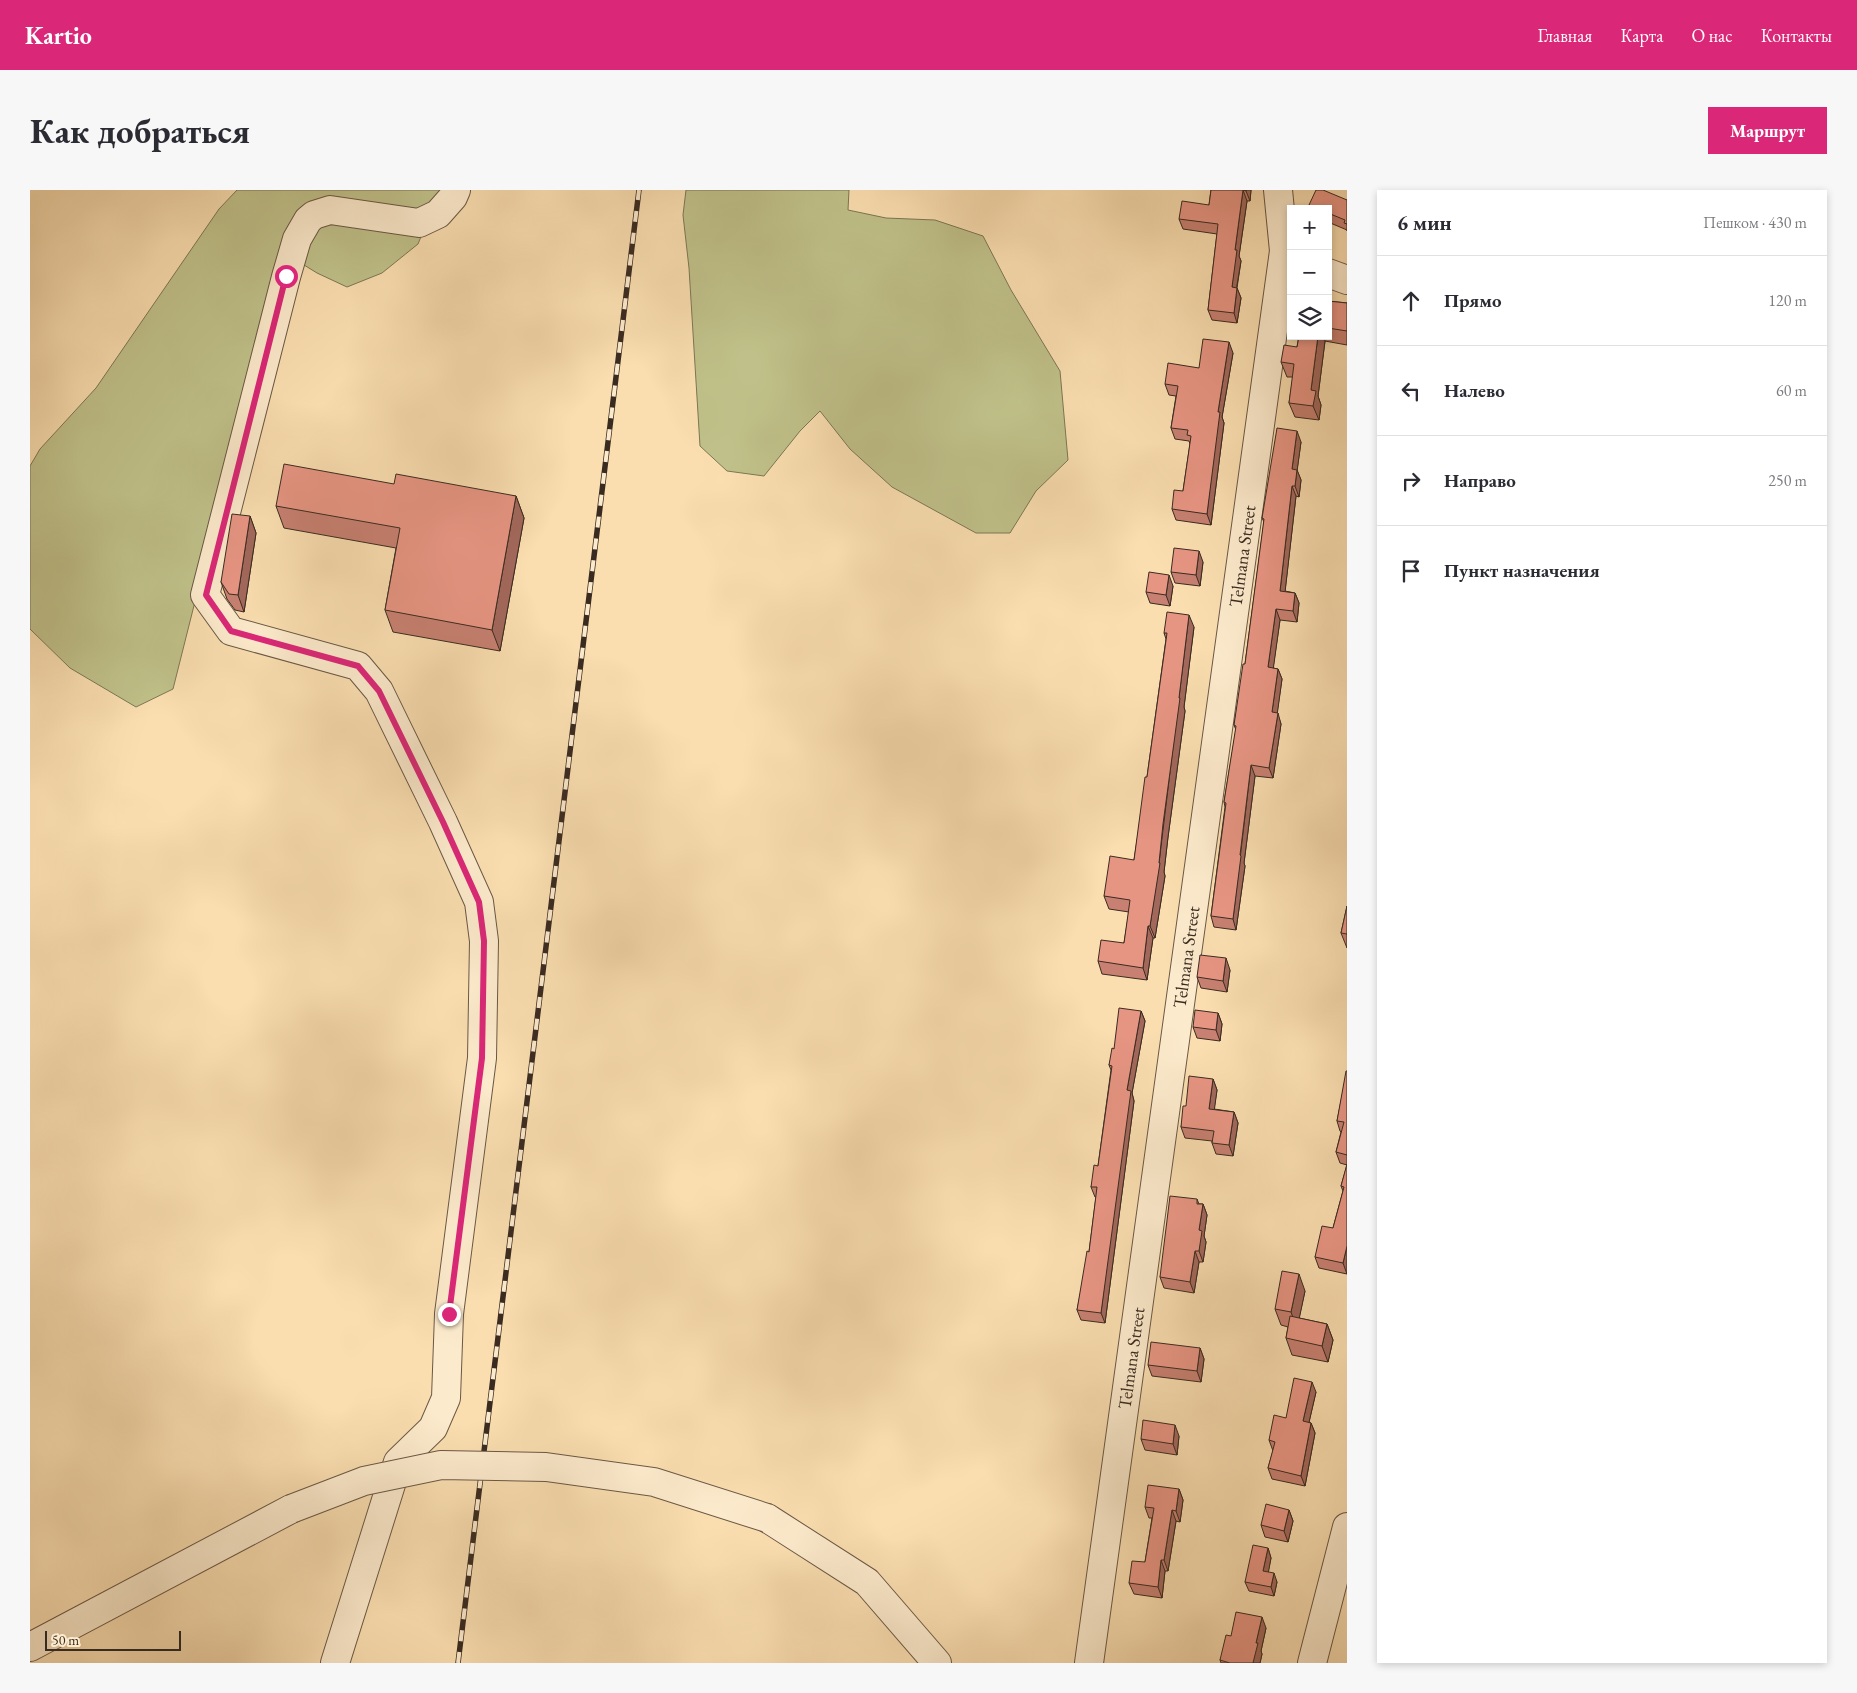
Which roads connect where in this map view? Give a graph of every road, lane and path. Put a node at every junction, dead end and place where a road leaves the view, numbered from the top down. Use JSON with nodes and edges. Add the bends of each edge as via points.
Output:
{"nodes":[{"id":1,"x":456,"y":190,"type":"edge"},
{"id":2,"x":1278,"y":190,"type":"edge"},
{"id":3,"x":1287,"y":253,"type":"edge"},
{"id":4,"x":1332,"y":274,"type":"edge"},
{"id":5,"x":1347,"y":280,"type":"edge"},
{"id":6,"x":1347,"y":1527,"type":"edge"},
{"id":7,"x":30,"y":1647,"type":"edge"},
{"id":8,"x":335,"y":1663,"type":"edge"},
{"id":9,"x":937,"y":1663,"type":"edge"},
{"id":10,"x":1089,"y":1663,"type":"edge"},
{"id":11,"x":1312,"y":1663,"type":"edge"}],
"edges":[{"from":1,"to":8,"type":"street","via":[[438,214],[420,222],[330,210],[308,220],[296,239],[206,595],[231,631],[358,666],[379,691],[479,902],[484,941],[482,1058],[449,1314],[446,1398],[433,1428],[398,1462]]},
{"from":2,"to":3,"type":"street","name":"Telmana Street"},
{"from":3,"to":10,"type":"street","name":"Telmana Street"},
{"from":4,"to":5,"type":"street"},
{"from":6,"to":11,"type":"street"},
{"from":7,"to":9,"type":"street","bridge":true,"via":[[291,1509],[364,1481],[441,1466],[546,1467],[654,1482],[767,1518],[867,1582]]}]}
